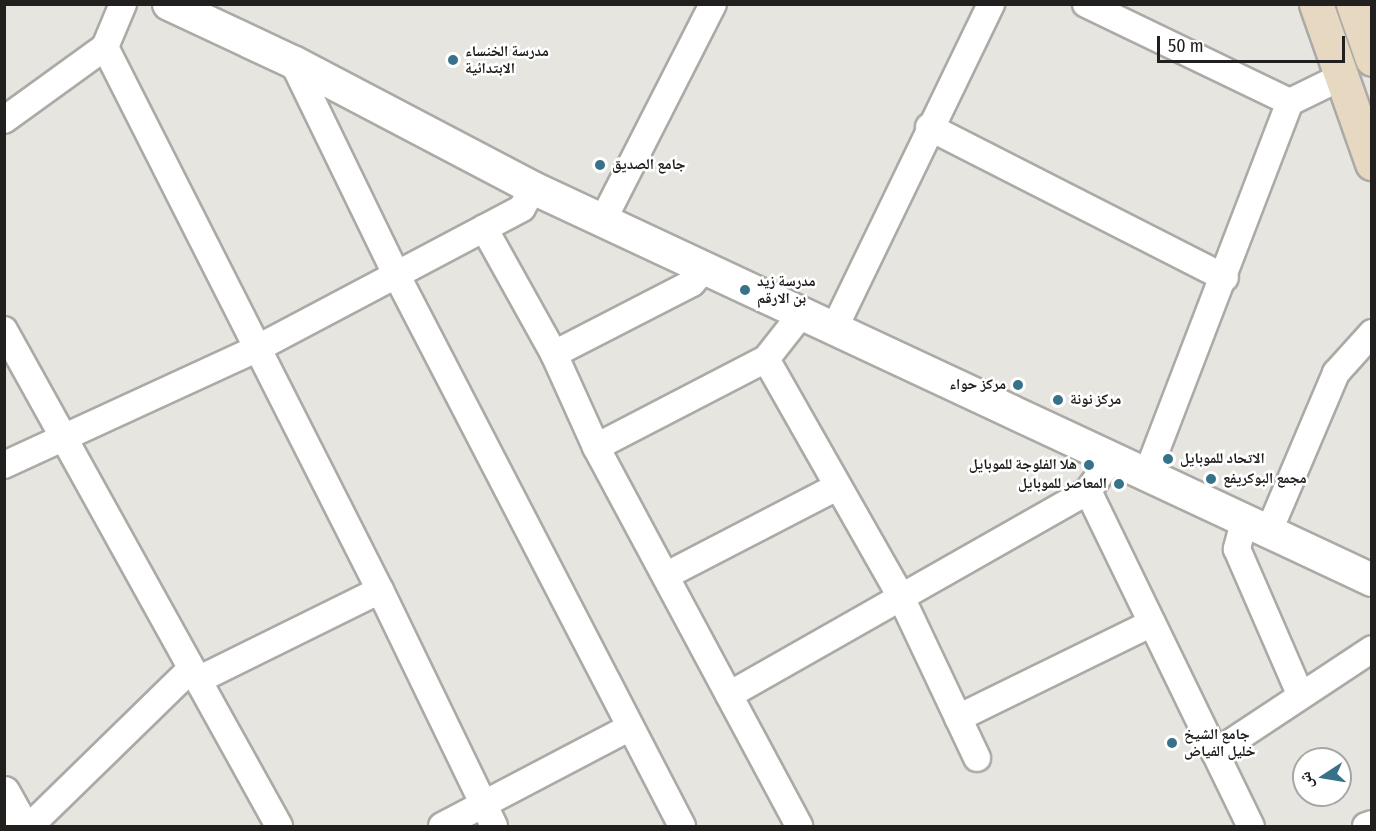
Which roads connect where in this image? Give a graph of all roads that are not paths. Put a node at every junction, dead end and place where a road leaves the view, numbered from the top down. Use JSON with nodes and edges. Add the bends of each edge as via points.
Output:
{"nodes":[{"id":1,"x":123,"y":4,"type":"edge"},
{"id":2,"x":169,"y":4,"type":"edge"},
{"id":3,"x":714,"y":4,"type":"edge"},
{"id":4,"x":991,"y":4,"type":"edge"},
{"id":5,"x":1086,"y":4,"type":"edge"},
{"id":6,"x":1316,"y":4,"type":"edge"},
{"id":7,"x":1353,"y":4,"type":"edge"},
{"id":8,"x":217,"y":15,"type":"edge"},
{"id":9,"x":105,"y":47,"type":"junction"},
{"id":10,"x":1371,"y":59,"type":"edge"},
{"id":11,"x":293,"y":62,"type":"junction"},
{"id":12,"x":1341,"y":77,"type":"junction"},
{"id":13,"x":1290,"y":102,"type":"junction"},
{"id":14,"x":4,"y":120,"type":"edge"},
{"id":15,"x":929,"y":128,"type":"junction"},
{"id":16,"x":1371,"y":163,"type":"edge"},
{"id":17,"x":533,"y":188,"type":"junction"},
{"id":18,"x":603,"y":220,"type":"junction"},
{"id":19,"x":483,"y":228,"type":"junction"},
{"id":20,"x":705,"y":268,"type":"junction"},
{"id":21,"x":396,"y":274,"type":"junction"},
{"id":22,"x":1225,"y":278,"type":"junction"},
{"id":23,"x":803,"y":312,"type":"junction"},
{"id":24,"x":835,"y":327,"type":"junction"},
{"id":25,"x":4,"y":330,"type":"edge"},
{"id":26,"x":1371,"y":333,"type":"edge"},
{"id":27,"x":256,"y":349,"type":"junction"},
{"id":28,"x":554,"y":354,"type":"junction"},
{"id":29,"x":766,"y":359,"type":"junction"},
{"id":30,"x":66,"y":439,"type":"junction"},
{"id":31,"x":596,"y":447,"type":"junction"},
{"id":32,"x":1111,"y":459,"type":"junction"},
{"id":33,"x":4,"y":465,"type":"edge"},
{"id":34,"x":1147,"y":474,"type":"junction"},
{"id":35,"x":837,"y":487,"type":"junction"},
{"id":36,"x":1088,"y":491,"type":"junction"},
{"id":37,"x":1257,"y":526,"type":"junction"},
{"id":38,"x":667,"y":575,"type":"junction"},
{"id":39,"x":1371,"y":580,"type":"edge"},
{"id":40,"x":380,"y":590,"type":"junction"},
{"id":41,"x":901,"y":597,"type":"junction"},
{"id":42,"x":1152,"y":623,"type":"junction"},
{"id":43,"x":1371,"y":649,"type":"edge"},
{"id":44,"x":194,"y":675,"type":"junction"},
{"id":45,"x":1300,"y":694,"type":"junction"},
{"id":46,"x":729,"y":695,"type":"junction"},
{"id":47,"x":958,"y":718,"type":"junction"},
{"id":48,"x":629,"y":728,"type":"junction"},
{"id":49,"x":1215,"y":753,"type":"junction"},
{"id":50,"x":977,"y":758,"type":"dead end"},
{"id":51,"x":4,"y":793,"type":"edge"},
{"id":52,"x":489,"y":815,"type":"edge"},
{"id":53,"x":1371,"y":824,"type":"edge"},
{"id":54,"x":22,"y":826,"type":"edge"},
{"id":55,"x":30,"y":826,"type":"edge"},
{"id":56,"x":279,"y":826,"type":"edge"},
{"id":57,"x":442,"y":826,"type":"edge"},
{"id":58,"x":682,"y":826,"type":"edge"},
{"id":59,"x":799,"y":826,"type":"edge"},
{"id":60,"x":1251,"y":826,"type":"edge"},
{"id":61,"x":1366,"y":826,"type":"edge"}],
"edges":[{"from":1,"to":9,"type":"street"},
{"from":2,"to":8,"type":"street"},
{"from":3,"to":18,"type":"street"},
{"from":4,"to":15,"type":"street"},
{"from":5,"to":13,"type":"street"},
{"from":6,"to":12,"type":"main road"},
{"from":7,"to":10,"type":"main road"},
{"from":8,"to":11,"type":"street"},
{"from":9,"to":14,"type":"street"},
{"from":9,"to":27,"type":"street"},
{"from":11,"to":17,"type":"street"},
{"from":11,"to":21,"type":"street"},
{"from":12,"to":13,"type":"street"},
{"from":12,"to":16,"type":"main road"},
{"from":13,"to":22,"type":"street"},
{"from":15,"to":22,"type":"street"},
{"from":15,"to":24,"type":"street"},
{"from":17,"to":18,"type":"street"},
{"from":17,"to":19,"type":"street","via":[[522,208]]},
{"from":18,"to":20,"type":"street"},
{"from":19,"to":21,"type":"street"},
{"from":19,"to":28,"type":"street"},
{"from":20,"to":23,"type":"street"},
{"from":20,"to":28,"type":"street","via":[[692,283]]},
{"from":21,"to":27,"type":"street"},
{"from":21,"to":48,"type":"street"},
{"from":22,"to":34,"type":"street"},
{"from":23,"to":24,"type":"street"},
{"from":23,"to":29,"type":"street"},
{"from":24,"to":32,"type":"street"},
{"from":25,"to":30,"type":"street"},
{"from":26,"to":37,"type":"street","via":[[1336,373]]},
{"from":27,"to":30,"type":"street"},
{"from":27,"to":40,"type":"street"},
{"from":28,"to":31,"type":"street"},
{"from":29,"to":31,"type":"street"},
{"from":29,"to":35,"type":"street"},
{"from":30,"to":33,"type":"street"},
{"from":30,"to":44,"type":"street"},
{"from":31,"to":38,"type":"street"},
{"from":32,"to":34,"type":"street"},
{"from":32,"to":36,"type":"street"},
{"from":34,"to":37,"type":"street"},
{"from":35,"to":38,"type":"street"},
{"from":35,"to":41,"type":"street"},
{"from":36,"to":41,"type":"street"},
{"from":36,"to":42,"type":"street"},
{"from":37,"to":39,"type":"street"},
{"from":37,"to":45,"type":"street","via":[[1237,549]]},
{"from":38,"to":46,"type":"street"},
{"from":40,"to":44,"type":"street"},
{"from":40,"to":52,"type":"street"},
{"from":41,"to":46,"type":"street"},
{"from":41,"to":47,"type":"street"},
{"from":42,"to":47,"type":"street"},
{"from":42,"to":49,"type":"street"},
{"from":43,"to":45,"type":"street"},
{"from":44,"to":55,"type":"street"},
{"from":44,"to":56,"type":"street"},
{"from":45,"to":49,"type":"street"},
{"from":46,"to":59,"type":"street"},
{"from":47,"to":50,"type":"street"},
{"from":48,"to":52,"type":"street"},
{"from":48,"to":58,"type":"street"},
{"from":49,"to":60,"type":"street"},
{"from":51,"to":54,"type":"street"},
{"from":52,"to":57,"type":"street"},
{"from":53,"to":61,"type":"street"}]}
